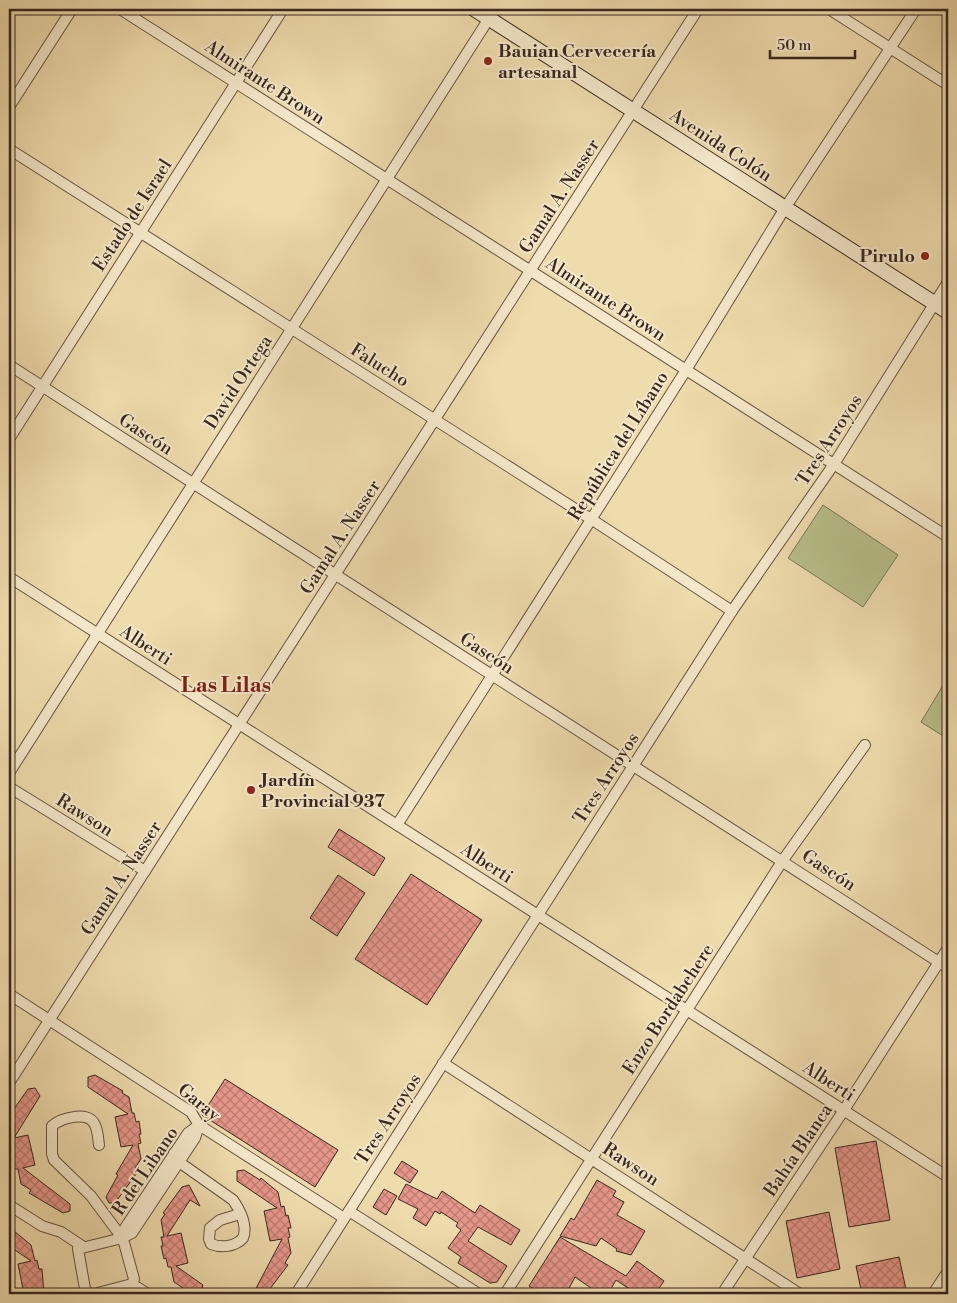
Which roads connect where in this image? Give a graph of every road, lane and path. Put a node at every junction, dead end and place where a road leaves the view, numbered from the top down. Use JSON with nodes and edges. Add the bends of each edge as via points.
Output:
{"nodes":[{"id":1,"x":72,"y":9,"type":"edge"},
{"id":2,"x":120,"y":9,"type":"edge"},
{"id":3,"x":283,"y":9,"type":"edge"},
{"id":4,"x":474,"y":9,"type":"edge"},
{"id":5,"x":698,"y":9,"type":"edge"},
{"id":6,"x":829,"y":9,"type":"edge"},
{"id":7,"x":916,"y":9,"type":"edge"},
{"id":8,"x":492,"y":14,"type":"edge"},
{"id":9,"x":891,"y":48,"type":"junction"},
{"id":10,"x":236,"y":83,"type":"junction"},
{"id":11,"x":948,"y":85,"type":"edge"},
{"id":12,"x":9,"y":107,"type":"edge"},
{"id":13,"x":633,"y":111,"type":"junction"},
{"id":14,"x":9,"y":149,"type":"edge"},
{"id":15,"x":387,"y":179,"type":"junction"},
{"id":16,"x":784,"y":208,"type":"junction"},
{"id":17,"x":141,"y":233,"type":"junction"},
{"id":18,"x":530,"y":270,"type":"junction"},
{"id":19,"x":948,"y":282,"type":"edge"},
{"id":20,"x":934,"y":303,"type":"junction"},
{"id":21,"x":948,"y":312,"type":"edge"},
{"id":22,"x":292,"y":329,"type":"junction"},
{"id":23,"x":9,"y":365,"type":"edge"},
{"id":24,"x":686,"y":370,"type":"junction"},
{"id":25,"x":42,"y":387,"type":"junction"},
{"id":26,"x":434,"y":419,"type":"junction"},
{"id":27,"x":9,"y":439,"type":"edge"},
{"id":28,"x":834,"y":464,"type":"junction"},
{"id":29,"x":193,"y":484,"type":"junction"},
{"id":30,"x":591,"y":519,"type":"junction"},
{"id":31,"x":948,"y":537,"type":"edge"},
{"id":32,"x":335,"y":575,"type":"junction"},
{"id":33,"x":9,"y":576,"type":"edge"},
{"id":34,"x":732,"y":611,"type":"junction"},
{"id":35,"x":98,"y":633,"type":"junction"},
{"id":36,"x":492,"y":676,"type":"junction"},
{"id":37,"x":239,"y":724,"type":"junction"},
{"id":38,"x":865,"y":745,"type":"dead end"},
{"id":39,"x":633,"y":766,"type":"junction"},
{"id":40,"x":9,"y":773,"type":"edge"},
{"id":41,"x":9,"y":787,"type":"edge"},
{"id":42,"x":397,"y":825,"type":"junction"},
{"id":43,"x":783,"y":860,"type":"junction"},
{"id":44,"x":145,"y":871,"type":"junction"},
{"id":45,"x":538,"y":915,"type":"junction"},
{"id":46,"x":948,"y":948,"type":"edge"},
{"id":47,"x":944,"y":965,"type":"edge"},
{"id":48,"x":9,"y":994,"type":"edge"},
{"id":49,"x":687,"y":1010,"type":"junction"},
{"id":50,"x":49,"y":1020,"type":"junction"},
{"id":51,"x":443,"y":1063,"type":"junction"},
{"id":52,"x":9,"y":1083,"type":"edge"},
{"id":53,"x":844,"y":1110,"type":"junction"},
{"id":54,"x":199,"y":1125,"type":"junction"},
{"id":55,"x":99,"y":1145,"type":"dead end"},
{"id":56,"x":177,"y":1157,"type":"junction"},
{"id":57,"x":592,"y":1158,"type":"junction"},
{"id":58,"x":948,"y":1177,"type":"edge"},
{"id":59,"x":9,"y":1206,"type":"edge"},
{"id":60,"x":240,"y":1214,"type":"dead end"},
{"id":61,"x":347,"y":1214,"type":"junction"},
{"id":62,"x":122,"y":1238,"type":"junction"},
{"id":63,"x":82,"y":1246,"type":"junction"},
{"id":64,"x":745,"y":1257,"type":"junction"},
{"id":65,"x":948,"y":1271,"type":"edge"},
{"id":66,"x":132,"y":1284,"type":"junction"},
{"id":67,"x":88,"y":1293,"type":"edge"},
{"id":68,"x":148,"y":1294,"type":"edge"},
{"id":69,"x":296,"y":1294,"type":"edge"},
{"id":70,"x":479,"y":1294,"type":"edge"},
{"id":71,"x":505,"y":1294,"type":"edge"},
{"id":72,"x":722,"y":1294,"type":"edge"},
{"id":73,"x":800,"y":1294,"type":"edge"},
{"id":74,"x":933,"y":1294,"type":"edge"}],
"edges":[{"from":1,"to":12,"type":"street"},
{"from":2,"to":10,"type":"street","name":"Almirante Brown"},
{"from":3,"to":10,"type":"street","name":"Estado de Israel"},
{"from":4,"to":8,"type":"main road","name":"Avenida Colón"},
{"from":5,"to":13,"type":"street","name":"Gamal A. Nasser"},
{"from":6,"to":9,"type":"street"},
{"from":7,"to":9,"type":"street","name":"República del Líbano"},
{"from":8,"to":13,"type":"main road","name":"Avenida Colón"},
{"from":8,"to":15,"type":"street","name":"David Ortega"},
{"from":9,"to":11,"type":"street"},
{"from":9,"to":16,"type":"street","name":"República del Líbano"},
{"from":10,"to":15,"type":"street","name":"Almirante Brown"},
{"from":10,"to":17,"type":"street","name":"Estado de Israel"},
{"from":13,"to":16,"type":"main road","name":"Avenida Colón"},
{"from":13,"to":18,"type":"street","name":"Gamal A. Nasser"},
{"from":14,"to":17,"type":"street","name":"Falucho"},
{"from":15,"to":18,"type":"street","name":"Almirante Brown"},
{"from":15,"to":22,"type":"street","name":"David Ortega"},
{"from":16,"to":20,"type":"main road","name":"Avenida Colón"},
{"from":16,"to":24,"type":"street","name":"República del Líbano"},
{"from":17,"to":22,"type":"street","name":"Falucho"},
{"from":17,"to":25,"type":"street","name":"Estado de Israel"},
{"from":18,"to":24,"type":"street","name":"Almirante Brown"},
{"from":18,"to":26,"type":"street","name":"Gamal A. Nasser"},
{"from":19,"to":20,"type":"street","name":"Tres Arroyos"},
{"from":20,"to":21,"type":"main road","name":"Avenida Colón"},
{"from":20,"to":28,"type":"street","name":"Tres Arroyos"},
{"from":22,"to":26,"type":"street","name":"Falucho"},
{"from":22,"to":29,"type":"street","name":"David Ortega"},
{"from":23,"to":25,"type":"street","name":"Gascón"},
{"from":24,"to":28,"type":"street","name":"Almirante Brown"},
{"from":24,"to":30,"type":"street","name":"República del Líbano"},
{"from":25,"to":27,"type":"street","name":"Estado de Israel"},
{"from":25,"to":29,"type":"street","name":"Gascón"},
{"from":26,"to":30,"type":"street","name":"Falucho"},
{"from":26,"to":32,"type":"street","name":"Gamal A. Nasser"},
{"from":28,"to":31,"type":"street","name":"Almirante Brown"},
{"from":28,"to":34,"type":"street","name":"Tres Arroyos"},
{"from":29,"to":32,"type":"street","name":"Gascón"},
{"from":29,"to":35,"type":"street","name":"David Ortega"},
{"from":30,"to":34,"type":"street","name":"Falucho"},
{"from":30,"to":36,"type":"street","name":"República del Líbano"},
{"from":32,"to":36,"type":"street","name":"Gascón"},
{"from":32,"to":37,"type":"street","name":"Gamal A. Nasser"},
{"from":33,"to":35,"type":"street","name":"Alberti"},
{"from":34,"to":39,"type":"street","name":"Tres Arroyos"},
{"from":35,"to":37,"type":"street","name":"Alberti"},
{"from":35,"to":40,"type":"street","name":"David Ortega"},
{"from":36,"to":39,"type":"street","name":"Gascón"},
{"from":36,"to":42,"type":"street","name":"República del Líbano"},
{"from":37,"to":42,"type":"street","name":"Alberti"},
{"from":37,"to":44,"type":"street","name":"Gamal A. Nasser"},
{"from":38,"to":43,"type":"street","name":"Enzo Bordabehere"},
{"from":39,"to":43,"type":"street","name":"Gascón"},
{"from":39,"to":45,"type":"street","name":"Tres Arroyos"},
{"from":41,"to":44,"type":"street","name":"Rawson"},
{"from":42,"to":45,"type":"street","name":"Alberti"},
{"from":43,"to":47,"type":"street","name":"Gascón"},
{"from":43,"to":49,"type":"street","name":"Enzo Bordabehere"},
{"from":44,"to":50,"type":"street","name":"Gamal A. Nasser"},
{"from":45,"to":49,"type":"street","name":"Alberti"},
{"from":45,"to":51,"type":"street","name":"Tres Arroyos"},
{"from":46,"to":47,"type":"street","name":"Bahía Blanca"},
{"from":47,"to":53,"type":"street","name":"Bahía Blanca"},
{"from":48,"to":50,"type":"street","name":"Garay"},
{"from":49,"to":53,"type":"street","name":"Alberti"},
{"from":49,"to":57,"type":"street","name":"Enzo Bordabehere"},
{"from":50,"to":52,"type":"street","name":"Gamal A. Nasser"},
{"from":50,"to":54,"type":"street","name":"Garay","via":[[191,1112]]},
{"from":51,"to":57,"type":"street","name":"Rawson"},
{"from":51,"to":61,"type":"street","name":"Tres Arroyos"},
{"from":53,"to":58,"type":"street","name":"Alberti"},
{"from":53,"to":64,"type":"street","name":"Bahía Blanca"},
{"from":54,"to":56,"type":"street","name":"R del Libano","via":[[188,1133]]},
{"from":54,"to":61,"type":"street","name":"Garay"},
{"from":55,"to":62,"type":"street","via":[[92,1120],[68,1118],[52,1126],[54,1160],[91,1196]]},
{"from":56,"to":60,"type":"street","via":[[233,1200]]},
{"from":56,"to":62,"type":"street","name":"R del Libano","via":[[125,1228]]},
{"from":57,"to":64,"type":"street","name":"Rawson"},
{"from":57,"to":71,"type":"street","name":"Enzo Bordabehere"},
{"from":59,"to":63,"type":"street"},
{"from":61,"to":69,"type":"street","name":"Tres Arroyos"},
{"from":61,"to":70,"type":"street","name":"Garay"},
{"from":62,"to":63,"type":"street"},
{"from":62,"to":66,"type":"street","via":[[134,1279]]},
{"from":63,"to":67,"type":"street","via":[[78,1253]]},
{"from":64,"to":72,"type":"street","name":"Bahía Blanca"},
{"from":64,"to":73,"type":"street","name":"Rawson"},
{"from":65,"to":74,"type":"street"},
{"from":66,"to":67,"type":"street"},
{"from":66,"to":68,"type":"street"}]}
